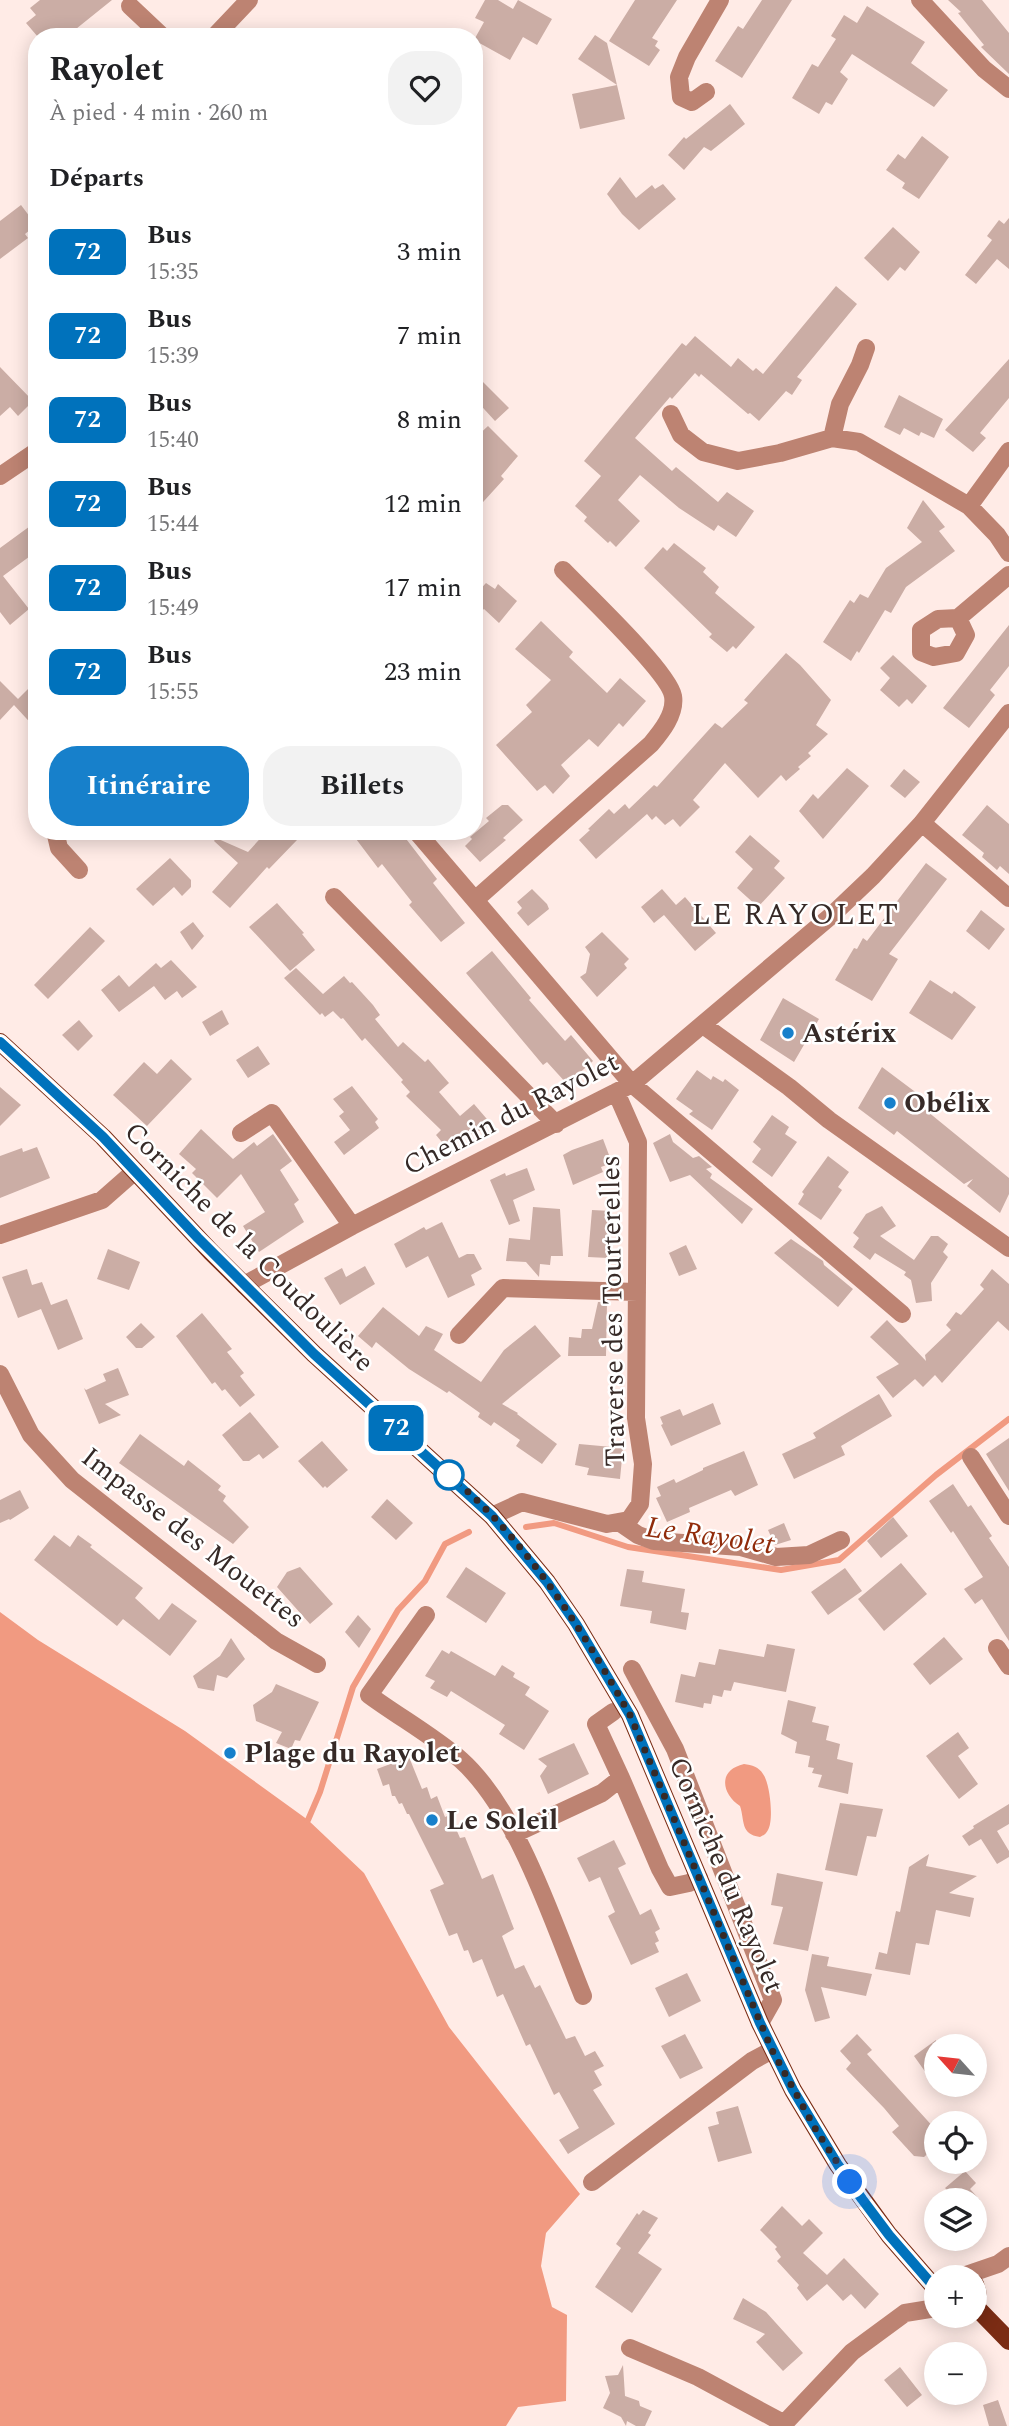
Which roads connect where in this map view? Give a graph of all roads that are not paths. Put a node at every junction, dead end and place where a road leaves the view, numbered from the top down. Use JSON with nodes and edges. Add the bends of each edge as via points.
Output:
{"nodes":[{"id":1,"x":249,"y":0,"type":"edge"},
{"id":2,"x":720,"y":0,"type":"edge"},
{"id":3,"x":920,"y":0,"type":"edge"},
{"id":4,"x":130,"y":6,"type":"dead end"},
{"id":5,"x":153,"y":28,"type":"edge"},
{"id":6,"x":223,"y":28,"type":"edge"},
{"id":7,"x":1009,"y":89,"type":"edge"},
{"id":8,"x":706,"y":92,"type":"dead end"},
{"id":9,"x":866,"y":348,"type":"dead end"},
{"id":10,"x":671,"y":414,"type":"dead end"},
{"id":11,"x":832,"y":438,"type":"junction"},
{"id":12,"x":1009,"y":451,"type":"edge"},
{"id":13,"x":28,"y":457,"type":"edge"},
{"id":14,"x":0,"y":476,"type":"edge"},
{"id":15,"x":969,"y":506,"type":"junction"},
{"id":16,"x":1009,"y":553,"type":"edge"},
{"id":17,"x":563,"y":570,"type":"dead end"},
{"id":18,"x":1009,"y":575,"type":"edge"},
{"id":19,"x":958,"y":618,"type":"dead end"},
{"id":20,"x":1009,"y":713,"type":"edge"},
{"id":21,"x":922,"y":823,"type":"junction"},
{"id":22,"x":57,"y":840,"type":"edge"},
{"id":23,"x":424,"y":840,"type":"edge"},
{"id":24,"x":79,"y":870,"type":"dead end"},
{"id":25,"x":334,"y":897,"type":"dead end"},
{"id":26,"x":1009,"y":898,"type":"edge"},
{"id":27,"x":475,"y":900,"type":"junction"},
{"id":28,"x":703,"y":1025,"type":"junction"},
{"id":29,"x":0,"y":1042,"type":"edge"},
{"id":30,"x":624,"y":1088,"type":"junction"},
{"id":31,"x":556,"y":1124,"type":"junction"},
{"id":32,"x":241,"y":1133,"type":"dead end"},
{"id":33,"x":135,"y":1171,"type":"junction"},
{"id":34,"x":352,"y":1226,"type":"junction"},
{"id":35,"x":0,"y":1235,"type":"edge"},
{"id":36,"x":1009,"y":1248,"type":"edge"},
{"id":37,"x":244,"y":1285,"type":"junction"},
{"id":38,"x":637,"y":1292,"type":"junction"},
{"id":39,"x":902,"y":1314,"type":"dead end"},
{"id":40,"x":459,"y":1335,"type":"dead end"},
{"id":41,"x":0,"y":1374,"type":"edge"},
{"id":42,"x":971,"y":1457,"type":"dead end"},
{"id":43,"x":492,"y":1516,"type":"junction"},
{"id":44,"x":1009,"y":1516,"type":"edge"},
{"id":45,"x":619,"y":1522,"type":"junction"},
{"id":46,"x":841,"y":1540,"type":"dead end"},
{"id":47,"x":426,"y":1615,"type":"dead end"},
{"id":48,"x":997,"y":1648,"type":"dead end"},
{"id":49,"x":317,"y":1664,"type":"dead end"},
{"id":50,"x":1009,"y":1666,"type":"edge"},
{"id":51,"x":632,"y":1669,"type":"dead end"},
{"id":52,"x":612,"y":1712,"type":"dead end"},
{"id":53,"x":621,"y":1778,"type":"junction"},
{"id":54,"x":514,"y":1834,"type":"junction"},
{"id":55,"x":699,"y":1878,"type":"junction"},
{"id":56,"x":583,"y":1996,"type":"dead end"},
{"id":57,"x":760,"y":2023,"type":"junction"},
{"id":58,"x":772,"y":2050,"type":"junction"},
{"id":59,"x":592,"y":2182,"type":"dead end"},
{"id":60,"x":1009,"y":2256,"type":"edge"},
{"id":61,"x":909,"y":2258,"type":"junction"},
{"id":62,"x":924,"y":2267,"type":"edge"},
{"id":63,"x":987,"y":2268,"type":"edge"},
{"id":64,"x":924,"y":2275,"type":"edge"},
{"id":65,"x":924,"y":2310,"type":"edge"},
{"id":66,"x":987,"y":2318,"type":"edge"},
{"id":67,"x":1009,"y":2342,"type":"edge"},
{"id":68,"x":630,"y":2348,"type":"dead end"},
{"id":69,"x":783,"y":2425,"type":"edge"}],
"edges":[{"from":1,"to":6,"type":"street"},
{"from":2,"to":8,"type":"street","via":[[679,77],[681,97],[692,102]]},
{"from":3,"to":7,"type":"street","via":[[984,69]]},
{"from":4,"to":5,"type":"street"},
{"from":9,"to":11,"type":"street","via":[[840,404]]},
{"from":10,"to":11,"type":"street","via":[[681,435],[703,452],[738,461]]},
{"from":11,"to":15,"type":"street","via":[[859,442]]},
{"from":12,"to":15,"type":"street"},
{"from":13,"to":14,"type":"street"},
{"from":15,"to":16,"type":"street"},
{"from":17,"to":27,"type":"street","via":[[663,674],[674,697],[667,724],[651,744]]},
{"from":18,"to":19,"type":"street"},
{"from":20,"to":21,"type":"street","name":"Chemin du Rayolet"},
{"from":21,"to":26,"type":"street"},
{"from":21,"to":28,"type":"street","name":"Chemin du Rayolet","via":[[832,915]]},
{"from":22,"to":24,"type":"street"},
{"from":23,"to":27,"type":"street"},
{"from":25,"to":31,"type":"street"},
{"from":27,"to":30,"type":"street"},
{"from":28,"to":30,"type":"street","name":"Chemin du Rayolet"},
{"from":28,"to":36,"type":"street"},
{"from":29,"to":33,"type":"main road","name":"Corniche de la Coudoulière"},
{"from":30,"to":31,"type":"street","name":"Chemin du Rayolet"},
{"from":30,"to":38,"type":"street","name":"Traverse des Tourterelles","via":[[638,1142]]},
{"from":30,"to":39,"type":"street"},
{"from":31,"to":34,"type":"street","name":"Chemin du Rayolet"},
{"from":32,"to":34,"type":"street","via":[[272,1113]]},
{"from":33,"to":35,"type":"street","via":[[102,1200]]},
{"from":33,"to":37,"type":"main road","name":"Corniche de la Coudoulière"},
{"from":34,"to":37,"type":"street","name":"Chemin du Rayolet"},
{"from":37,"to":43,"type":"main road","name":"Corniche de la Coudoulière"},
{"from":38,"to":40,"type":"street","via":[[503,1288]]},
{"from":38,"to":45,"type":"street","name":"Traverse des Tourterelles","via":[[636,1418],[643,1464],[640,1504],[629,1520]]},
{"from":41,"to":49,"type":"street","name":"Impasse des Mouettes","via":[[32,1435],[72,1480],[276,1640]]},
{"from":42,"to":44,"type":"street"},
{"from":43,"to":45,"type":"street","via":[[522,1502],[607,1524]]},
{"from":43,"to":55,"type":"main road","name":"Corniche du Rayolet","via":[[547,1582],[611,1681]]},
{"from":45,"to":46,"type":"street","via":[[654,1541],[741,1547],[776,1558],[809,1555]]},
{"from":47,"to":54,"type":"street","via":[[369,1695],[461,1760],[488,1789]]},
{"from":48,"to":50,"type":"street"},
{"from":51,"to":57,"type":"street","via":[[675,1749],[773,2000]]},
{"from":52,"to":53,"type":"street","via":[[596,1724]]},
{"from":53,"to":54,"type":"street","via":[[602,1793]]},
{"from":53,"to":55,"type":"street","via":[[670,1887]]},
{"from":54,"to":56,"type":"street"},
{"from":55,"to":57,"type":"main road","name":"Corniche du Rayolet"},
{"from":57,"to":58,"type":"main road","name":"Corniche du Rayolet"},
{"from":58,"to":59,"type":"street"},
{"from":58,"to":61,"type":"main road","name":"Corniche du Rayolet","via":[[838,2165]]},
{"from":60,"to":63,"type":"street"},
{"from":61,"to":62,"type":"main road","name":"Corniche du Rayolet"},
{"from":61,"to":64,"type":"main road","name":"Corniche du Rayolet"},
{"from":65,"to":69,"type":"street","via":[[905,2313],[852,2352]]},
{"from":66,"to":67,"type":"main road"},
{"from":68,"to":69,"type":"street","via":[[698,2377]]}]}
